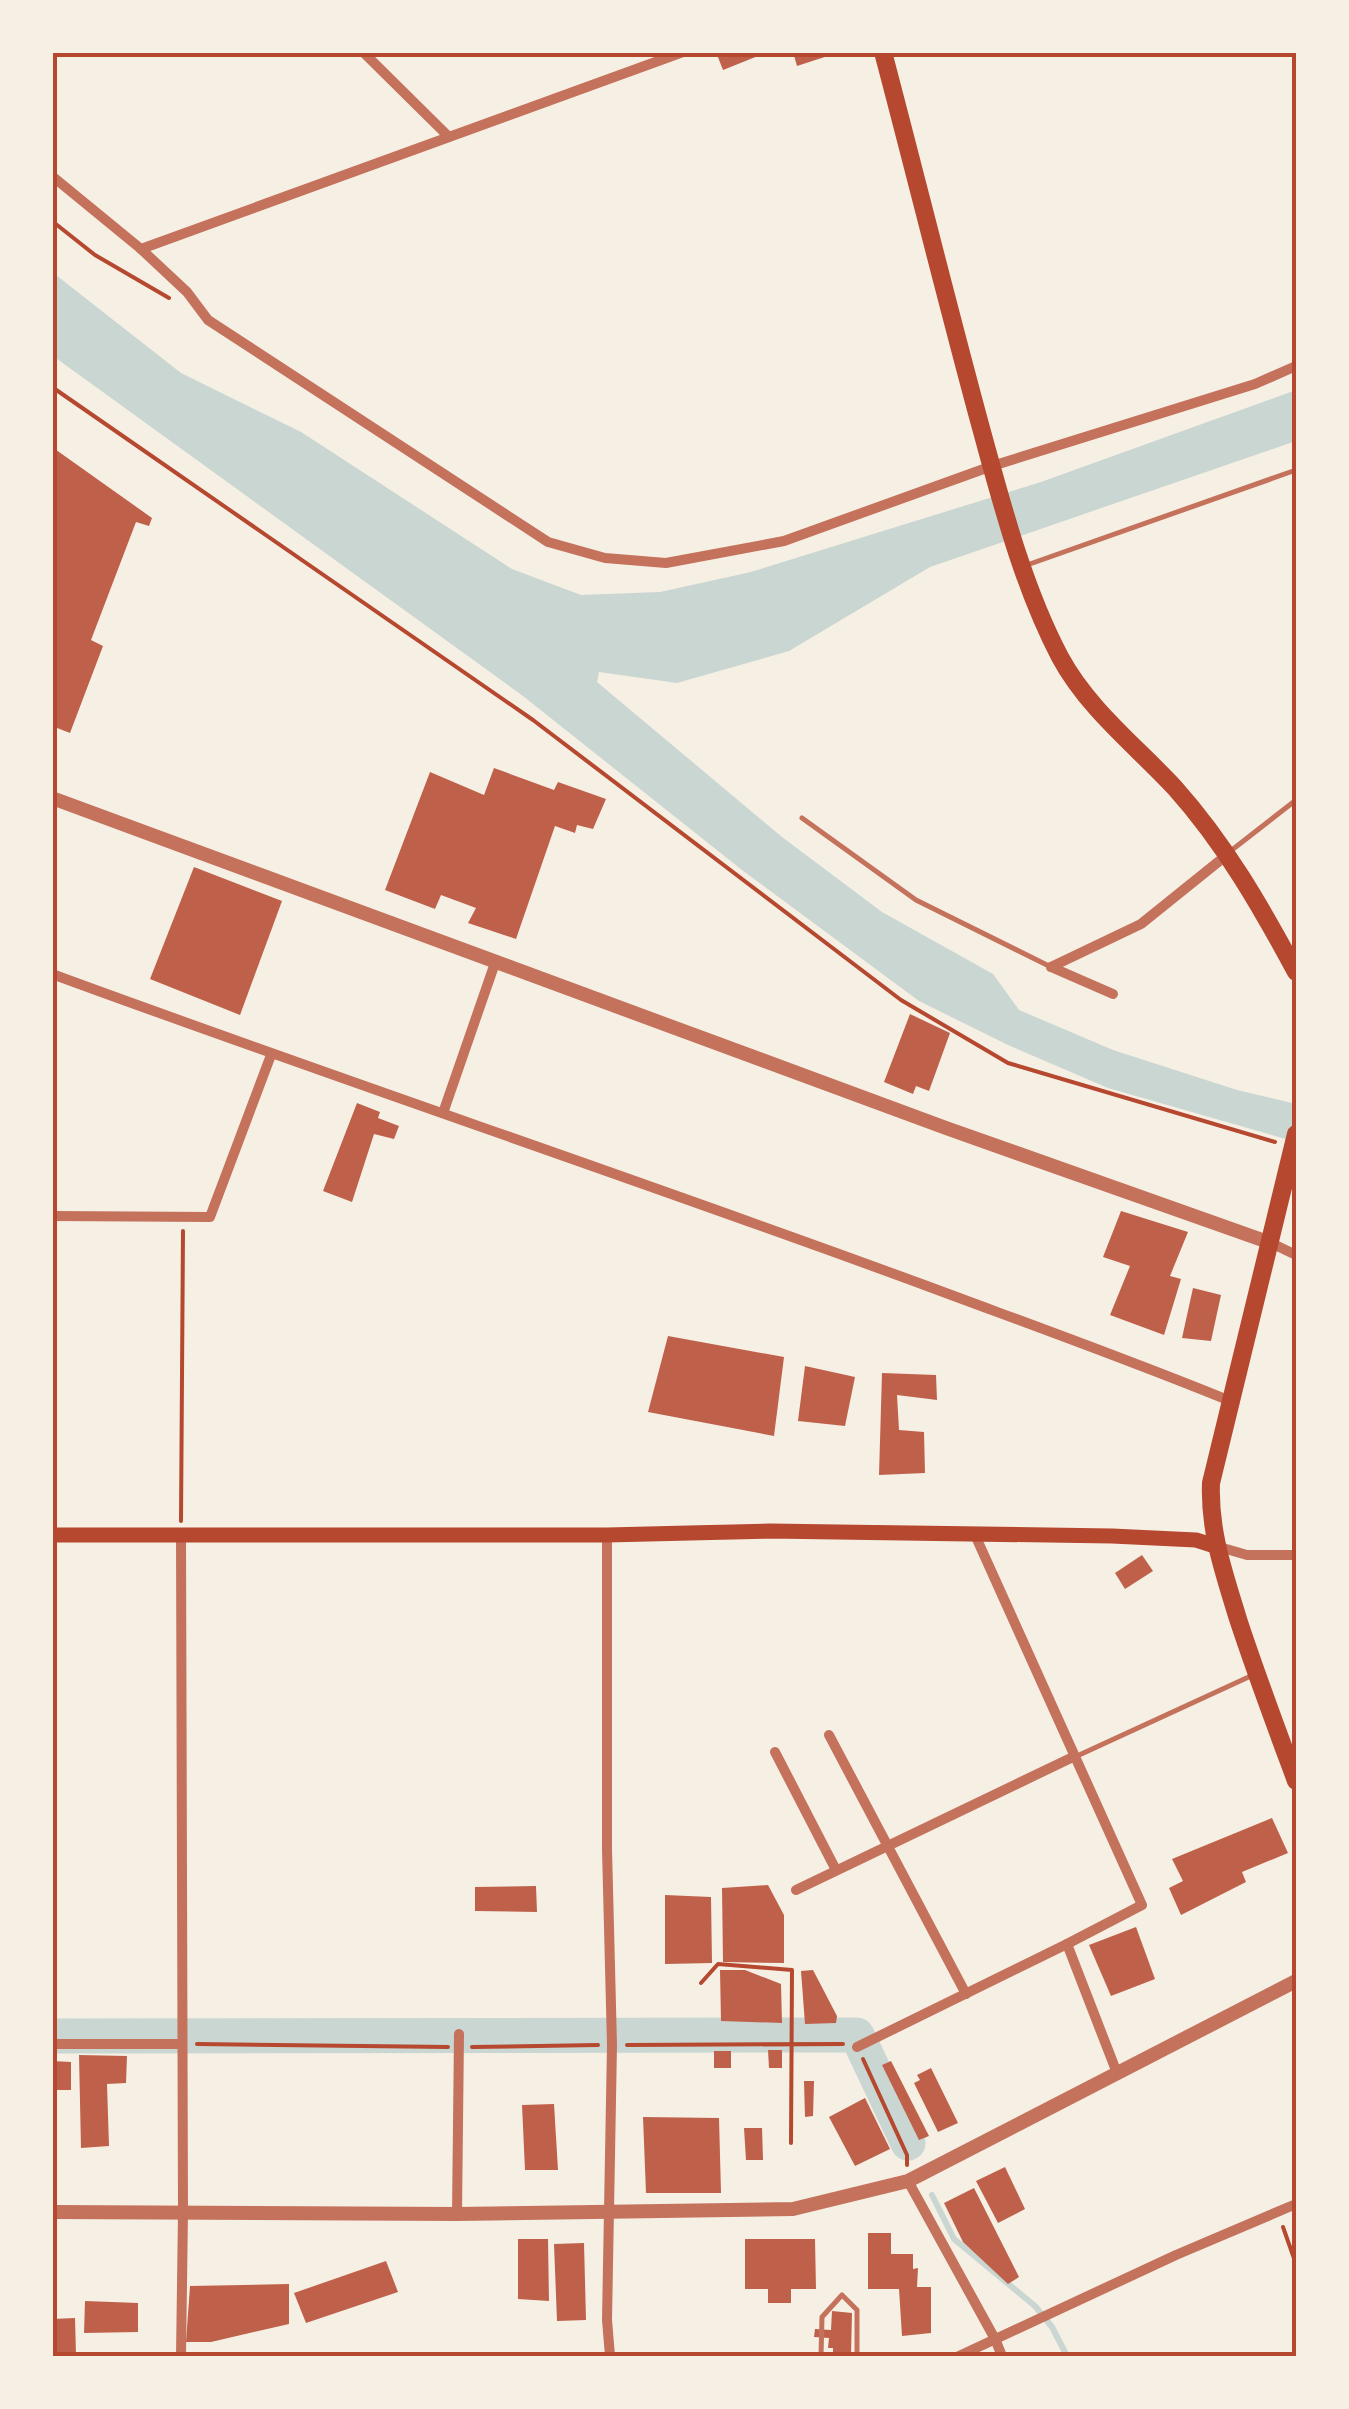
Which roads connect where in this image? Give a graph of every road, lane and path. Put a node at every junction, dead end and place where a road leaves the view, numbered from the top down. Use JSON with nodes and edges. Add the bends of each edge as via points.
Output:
{"nodes":[{"id":1,"x":362,"y":52,"type":"edge"},
{"id":2,"x":683,"y":52,"type":"edge"},
{"id":3,"x":884,"y":52,"type":"edge"},
{"id":4,"x":449,"y":136,"type":"junction"},
{"id":5,"x":52,"y":176,"type":"edge"},
{"id":6,"x":52,"y":221,"type":"edge"},
{"id":7,"x":141,"y":248,"type":"junction"},
{"id":8,"x":175,"y":301,"type":"dead end"},
{"id":9,"x":1296,"y":366,"type":"edge"},
{"id":10,"x":52,"y":387,"type":"edge"},
{"id":11,"x":1296,"y":470,"type":"edge"},
{"id":12,"x":993,"y":472,"type":"junction"},
{"id":13,"x":1022,"y":560,"type":"junction"},
{"id":14,"x":52,"y":798,"type":"edge"},
{"id":15,"x":1296,"y":800,"type":"edge"},
{"id":16,"x":802,"y":818,"type":"dead end"},
{"id":17,"x":1228,"y":854,"type":"junction"},
{"id":18,"x":496,"y":963,"type":"junction"},
{"id":19,"x":1051,"y":967,"type":"junction"},
{"id":20,"x":1296,"y":972,"type":"edge"},
{"id":21,"x":52,"y":974,"type":"edge"},
{"id":22,"x":1113,"y":994,"type":"dead end"},
{"id":23,"x":271,"y":1055,"type":"junction"},
{"id":24,"x":443,"y":1113,"type":"junction"},
{"id":25,"x":1295,"y":1140,"type":"edge"},
{"id":26,"x":52,"y":1216,"type":"edge"},
{"id":27,"x":183,"y":1217,"type":"junction"},
{"id":28,"x":1268,"y":1242,"type":"junction"},
{"id":29,"x":1296,"y":1255,"type":"edge"},
{"id":30,"x":1230,"y":1402,"type":"junction"},
{"id":31,"x":608,"y":1535,"type":"junction"},
{"id":32,"x":975,"y":1535,"type":"junction"},
{"id":33,"x":52,"y":1536,"type":"edge"},
{"id":34,"x":181,"y":1536,"type":"junction"},
{"id":35,"x":1215,"y":1546,"type":"junction"},
{"id":36,"x":1296,"y":1556,"type":"edge"},
{"id":37,"x":1256,"y":1674,"type":"junction"},
{"id":38,"x":829,"y":1735,"type":"dead end"},
{"id":39,"x":775,"y":1752,"type":"dead end"},
{"id":40,"x":1073,"y":1757,"type":"junction"},
{"id":41,"x":1296,"y":1781,"type":"edge"},
{"id":42,"x":888,"y":1845,"type":"junction"},
{"id":43,"x":836,"y":1870,"type":"junction"},
{"id":44,"x":796,"y":1890,"type":"dead end"},
{"id":45,"x":1067,"y":1944,"type":"junction"},
{"id":46,"x":1296,"y":1981,"type":"edge"},
{"id":47,"x":701,"y":1983,"type":"dead end"},
{"id":48,"x":966,"y":1994,"type":"junction"},
{"id":49,"x":612,"y":2040,"type":"junction"},
{"id":50,"x":459,"y":2042,"type":"junction"},
{"id":51,"x":791,"y":2043,"type":"junction"},
{"id":52,"x":52,"y":2044,"type":"edge"},
{"id":53,"x":182,"y":2044,"type":"junction"},
{"id":54,"x":860,"y":2045,"type":"junction"},
{"id":55,"x":1117,"y":2073,"type":"junction"},
{"id":56,"x":791,"y":2143,"type":"dead end"},
{"id":57,"x":908,"y":2181,"type":"junction"},
{"id":58,"x":1296,"y":2204,"type":"edge"},
{"id":59,"x":608,"y":2211,"type":"junction"},
{"id":60,"x":52,"y":2212,"type":"edge"},
{"id":61,"x":183,"y":2213,"type":"junction"},
{"id":62,"x":1277,"y":2213,"type":"junction"},
{"id":63,"x":458,"y":2214,"type":"junction"},
{"id":64,"x":1296,"y":2264,"type":"edge"},
{"id":65,"x":995,"y":2339,"type":"junction"},
{"id":66,"x":180,"y":2356,"type":"edge"},
{"id":67,"x":610,"y":2356,"type":"edge"},
{"id":68,"x":821,"y":2356,"type":"edge"},
{"id":69,"x":857,"y":2356,"type":"edge"},
{"id":70,"x":959,"y":2356,"type":"edge"},
{"id":71,"x":1002,"y":2356,"type":"edge"}],
"edges":[{"from":1,"to":4,"type":"street"},
{"from":2,"to":4,"type":"street"},
{"from":3,"to":12,"type":"highway"},
{"from":4,"to":7,"type":"street"},
{"from":5,"to":7,"type":"street"},
{"from":6,"to":8,"type":"path","via":[[95,255]]},
{"from":7,"to":12,"type":"street","via":[[208,320],[548,542],[605,558],[666,563],[784,541]]},
{"from":9,"to":12,"type":"street"},
{"from":10,"to":25,"type":"path","via":[[533,720],[901,1000],[1008,1064],[1181,1117]]},
{"from":11,"to":13,"type":"lane"},
{"from":12,"to":13,"type":"highway"},
{"from":13,"to":17,"type":"highway","via":[[1071,673]]},
{"from":14,"to":18,"type":"street"},
{"from":15,"to":17,"type":"lane"},
{"from":16,"to":19,"type":"lane","via":[[916,900]]},
{"from":17,"to":19,"type":"street","via":[[1141,924]]},
{"from":17,"to":20,"type":"highway"},
{"from":18,"to":24,"type":"street"},
{"from":18,"to":28,"type":"street"},
{"from":19,"to":22,"type":"street"},
{"from":21,"to":23,"type":"street"},
{"from":23,"to":24,"type":"street"},
{"from":23,"to":27,"type":"street","via":[[210,1216]]},
{"from":24,"to":30,"type":"street"},
{"from":25,"to":28,"type":"highway"},
{"from":26,"to":27,"type":"street"},
{"from":27,"to":34,"type":"path"},
{"from":28,"to":29,"type":"street"},
{"from":28,"to":30,"type":"highway"},
{"from":30,"to":35,"type":"highway","via":[[1211,1482]]},
{"from":31,"to":32,"type":"main road"},
{"from":31,"to":34,"type":"main road"},
{"from":31,"to":49,"type":"street"},
{"from":32,"to":35,"type":"main road","via":[[1112,1536]]},
{"from":32,"to":40,"type":"street"},
{"from":33,"to":34,"type":"main road"},
{"from":34,"to":53,"type":"street"},
{"from":35,"to":36,"type":"street","via":[[1246,1555]]},
{"from":35,"to":37,"type":"highway"},
{"from":37,"to":40,"type":"lane"},
{"from":37,"to":41,"type":"highway"},
{"from":38,"to":42,"type":"street"},
{"from":39,"to":43,"type":"street"},
{"from":40,"to":42,"type":"street"},
{"from":40,"to":45,"type":"street","via":[[1142,1904]]},
{"from":42,"to":43,"type":"street"},
{"from":42,"to":48,"type":"street"},
{"from":43,"to":44,"type":"street"},
{"from":45,"to":48,"type":"street"},
{"from":45,"to":55,"type":"street"},
{"from":46,"to":55,"type":"street"},
{"from":47,"to":51,"type":"path","via":[[718,1964],[792,1970]]},
{"from":48,"to":54,"type":"street"},
{"from":49,"to":50,"type":"path"},
{"from":49,"to":51,"type":"path"},
{"from":49,"to":59,"type":"street"},
{"from":50,"to":53,"type":"path"},
{"from":50,"to":63,"type":"street"},
{"from":51,"to":54,"type":"path"},
{"from":51,"to":56,"type":"path"},
{"from":52,"to":53,"type":"street"},
{"from":53,"to":61,"type":"street"},
{"from":54,"to":57,"type":"path","via":[[907,2155]]},
{"from":55,"to":57,"type":"street"},
{"from":57,"to":59,"type":"street","via":[[793,2209]]},
{"from":57,"to":65,"type":"street"},
{"from":58,"to":62,"type":"street"},
{"from":59,"to":63,"type":"street"},
{"from":59,"to":67,"type":"street"},
{"from":60,"to":61,"type":"street"},
{"from":61,"to":63,"type":"street"},
{"from":61,"to":66,"type":"street"},
{"from":62,"to":64,"type":"path"},
{"from":62,"to":65,"type":"street"},
{"from":65,"to":70,"type":"street"},
{"from":65,"to":71,"type":"street"},
{"from":68,"to":69,"type":"lane","via":[[822,2317],[842,2295],[858,2310]]}]}
